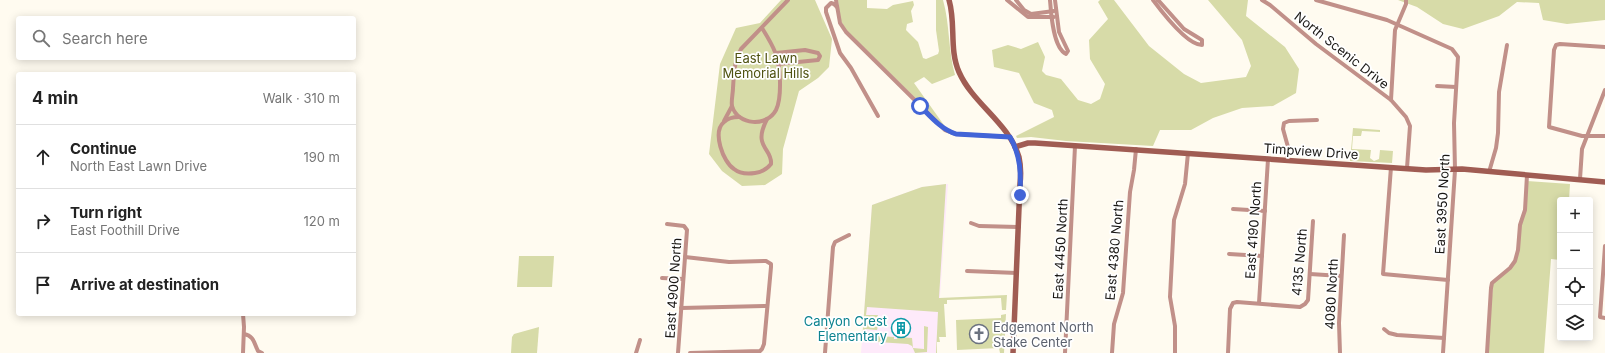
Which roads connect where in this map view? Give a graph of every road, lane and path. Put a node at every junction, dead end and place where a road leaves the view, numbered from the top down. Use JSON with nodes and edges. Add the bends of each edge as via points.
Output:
{"nodes":[{"id":1,"x":788,"y":0,"type":"edge"},
{"id":2,"x":836,"y":0,"type":"edge"},
{"id":3,"x":949,"y":0,"type":"edge"},
{"id":4,"x":1007,"y":0,"type":"edge"},
{"id":5,"x":1016,"y":0,"type":"edge"},
{"id":6,"x":1050,"y":0,"type":"edge"},
{"id":7,"x":1055,"y":0,"type":"edge"},
{"id":8,"x":1153,"y":0,"type":"edge"},
{"id":9,"x":1158,"y":0,"type":"edge"},
{"id":10,"x":1262,"y":0,"type":"edge"},
{"id":11,"x":1274,"y":0,"type":"edge"},
{"id":12,"x":1316,"y":0,"type":"edge"},
{"id":13,"x":1406,"y":0,"type":"edge"},
{"id":14,"x":1270,"y":5,"type":"junction"},
{"id":15,"x":837,"y":7,"type":"junction"},
{"id":16,"x":1054,"y":11,"type":"junction"},
{"id":17,"x":1054,"y":17,"type":"junction"},
{"id":18,"x":1397,"y":24,"type":"junction"},
{"id":19,"x":762,"y":28,"type":"junction"},
{"id":20,"x":1507,"y":45,"type":"dead end"},
{"id":21,"x":1605,"y":47,"type":"edge"},
{"id":22,"x":776,"y":53,"type":"junction"},
{"id":23,"x":778,"y":64,"type":"junction"},
{"id":24,"x":1436,"y":86,"type":"dead end"},
{"id":25,"x":1456,"y":87,"type":"junction"},
{"id":26,"x":1605,"y":90,"type":"edge"},
{"id":27,"x":865,"y":93,"type":"junction"},
{"id":28,"x":860,"y":96,"type":"dead end"},
{"id":29,"x":1391,"y":100,"type":"junction"},
{"id":30,"x":732,"y":106,"type":"junction"},
{"id":31,"x":878,"y":116,"type":"dead end"},
{"id":32,"x":739,"y":117,"type":"junction"},
{"id":33,"x":767,"y":118,"type":"junction"},
{"id":34,"x":1317,"y":120,"type":"dead end"},
{"id":35,"x":724,"y":122,"type":"junction"},
{"id":36,"x":1587,"y":136,"type":"junction"},
{"id":37,"x":1605,"y":136,"type":"edge"},
{"id":38,"x":1010,"y":137,"type":"junction"},
{"id":39,"x":1075,"y":146,"type":"junction"},
{"id":40,"x":1015,"y":147,"type":"junction"},
{"id":41,"x":1136,"y":149,"type":"junction"},
{"id":42,"x":1188,"y":153,"type":"junction"},
{"id":43,"x":1268,"y":159,"type":"junction"},
{"id":44,"x":1286,"y":160,"type":"junction"},
{"id":45,"x":1391,"y":167,"type":"junction"},
{"id":46,"x":1407,"y":168,"type":"junction"},
{"id":47,"x":1455,"y":170,"type":"junction"},
{"id":48,"x":1488,"y":172,"type":"junction"},
{"id":49,"x":1527,"y":175,"type":"junction"},
{"id":50,"x":1580,"y":179,"type":"junction"},
{"id":51,"x":1605,"y":182,"type":"edge"},
{"id":52,"x":1233,"y":209,"type":"dead end"},
{"id":53,"x":1265,"y":211,"type":"junction"},
{"id":54,"x":1313,"y":221,"type":"dead end"},
{"id":55,"x":971,"y":223,"type":"dead end"},
{"id":56,"x":667,"y":224,"type":"dead end"},
{"id":57,"x":1018,"y":228,"type":"junction"},
{"id":58,"x":849,"y":235,"type":"dead end"},
{"id":59,"x":1344,"y":235,"type":"dead end"},
{"id":60,"x":1605,"y":246,"type":"edge"},
{"id":61,"x":1229,"y":254,"type":"dead end"},
{"id":62,"x":1262,"y":256,"type":"junction"},
{"id":63,"x":685,"y":257,"type":"junction"},
{"id":64,"x":967,"y":271,"type":"dead end"},
{"id":65,"x":1017,"y":273,"type":"junction"},
{"id":66,"x":1310,"y":274,"type":"junction"},
{"id":67,"x":1341,"y":276,"type":"junction"},
{"id":68,"x":662,"y":278,"type":"dead end"},
{"id":69,"x":683,"y":279,"type":"junction"},
{"id":70,"x":1448,"y":280,"type":"junction"},
{"id":71,"x":1258,"y":304,"type":"junction"},
{"id":72,"x":767,"y":306,"type":"junction"},
{"id":73,"x":681,"y":308,"type":"junction"},
{"id":74,"x":243,"y":316,"type":"edge"},
{"id":75,"x":1603,"y":318,"type":"edge"},
{"id":76,"x":1384,"y":329,"type":"dead end"},
{"id":77,"x":244,"y":334,"type":"junction"},
{"id":78,"x":1444,"y":338,"type":"junction"},
{"id":79,"x":640,"y":340,"type":"dead end"},
{"id":80,"x":750,"y":352,"type":"edge"},
{"id":81,"x":243,"y":353,"type":"edge"},
{"id":82,"x":262,"y":353,"type":"edge"},
{"id":83,"x":636,"y":353,"type":"edge"},
{"id":84,"x":678,"y":353,"type":"edge"},
{"id":85,"x":690,"y":353,"type":"edge"},
{"id":86,"x":825,"y":353,"type":"edge"},
{"id":87,"x":1013,"y":353,"type":"edge"},
{"id":88,"x":1065,"y":353,"type":"edge"},
{"id":89,"x":1112,"y":353,"type":"edge"},
{"id":90,"x":1175,"y":353,"type":"edge"},
{"id":91,"x":1228,"y":353,"type":"edge"},
{"id":92,"x":1340,"y":353,"type":"edge"},
{"id":93,"x":1443,"y":353,"type":"edge"},
{"id":94,"x":1486,"y":353,"type":"edge"}],
"edges":[{"from":1,"to":19,"type":"street"},
{"from":2,"to":15,"type":"street"},
{"from":3,"to":38,"type":"street","via":[[955,57],[959,71],[967,86]]},
{"from":4,"to":17,"type":"street","via":[[1028,18]]},
{"from":5,"to":16,"type":"street","via":[[1031,14]]},
{"from":6,"to":16,"type":"street"},
{"from":7,"to":16,"type":"street"},
{"from":8,"to":9,"type":"street","via":[[1181,33],[1202,45],[1202,40],[1184,29]]},
{"from":10,"to":14,"type":"street","name":"North Scenic Drive"},
{"from":11,"to":14,"type":"street"},
{"from":12,"to":18,"type":"street"},
{"from":13,"to":18,"type":"street"},
{"from":14,"to":29,"type":"street","name":"North Scenic Drive","via":[[1306,36]]},
{"from":15,"to":27,"type":"street","via":[[830,3],[826,8],[828,22],[840,53]]},
{"from":15,"to":38,"type":"street","via":[[840,23],[846,32],[946,130],[956,134]]},
{"from":16,"to":17,"type":"street"},
{"from":17,"to":17,"type":"street","via":[[1057,40],[1066,54],[1068,52]]},
{"from":18,"to":25,"type":"street","name":"East 3950 North","via":[[1452,49],[1458,57]]},
{"from":18,"to":29,"type":"street"},
{"from":19,"to":22,"type":"street"},
{"from":19,"to":30,"type":"street","via":[[741,49],[736,60]]},
{"from":20,"to":48,"type":"street","via":[[1499,92],[1496,148]]},
{"from":21,"to":36,"type":"street","via":[[1560,44],[1554,50],[1549,127],[1577,136]]},
{"from":22,"to":23,"type":"street"},
{"from":22,"to":23,"type":"street","via":[[810,51],[820,56],[818,60]]},
{"from":23,"to":33,"type":"street","via":[[779,101],[774,112]]},
{"from":24,"to":25,"type":"street"},
{"from":25,"to":47,"type":"street","name":"East 3950 North"},
{"from":26,"to":36,"type":"street"},
{"from":27,"to":28,"type":"street"},
{"from":27,"to":31,"type":"street"},
{"from":29,"to":46,"type":"street","name":"North Scenic Drive","via":[[1409,123]]},
{"from":30,"to":32,"type":"street"},
{"from":30,"to":35,"type":"street"},
{"from":32,"to":33,"type":"street","via":[[752,122]]},
{"from":32,"to":35,"type":"street"},
{"from":33,"to":35,"type":"street","via":[[762,138],[771,157],[771,164],[766,170],[750,174],[732,168],[720,147],[719,137]]},
{"from":34,"to":44,"type":"street","via":[[1289,121],[1284,124],[1288,144]]},
{"from":36,"to":37,"type":"street"},
{"from":36,"to":50,"type":"street","via":[[1582,149]]},
{"from":38,"to":40,"type":"street"},
{"from":39,"to":40,"type":"street","name":"Timpview Drive","via":[[1031,142]]},
{"from":39,"to":41,"type":"street","name":"Timpview Drive"},
{"from":39,"to":88,"type":"street","name":"East 4450 North"},
{"from":40,"to":57,"type":"street","via":[[1021,170]]},
{"from":41,"to":42,"type":"street","name":"Timpview Drive"},
{"from":41,"to":89,"type":"street","name":"East 4380 North","via":[[1130,192],[1123,293],[1114,324]]},
{"from":42,"to":43,"type":"street","name":"Timpview Drive"},
{"from":42,"to":90,"type":"street","via":[[1185,184],[1176,212],[1170,296],[1176,333]]},
{"from":43,"to":44,"type":"street","name":"Timpview Drive"},
{"from":43,"to":53,"type":"street","name":"East 4190 North"},
{"from":44,"to":45,"type":"street","name":"Timpview Drive"},
{"from":45,"to":46,"type":"street","name":"Timpview Drive"},
{"from":45,"to":70,"type":"street","via":[[1383,274]]},
{"from":46,"to":47,"type":"street","name":"Timpview Drive"},
{"from":47,"to":48,"type":"street","name":"Timpview Drive"},
{"from":47,"to":70,"type":"street","name":"East 3950 North"},
{"from":48,"to":49,"type":"street","name":"Timpview Drive"},
{"from":49,"to":50,"type":"street","name":"Timpview Drive"},
{"from":49,"to":94,"type":"street","via":[[1525,210],[1520,225],[1515,261],[1491,288]]},
{"from":50,"to":51,"type":"street","name":"Timpview Drive"},
{"from":52,"to":53,"type":"street"},
{"from":53,"to":62,"type":"street","name":"East 4190 North"},
{"from":54,"to":66,"type":"street","name":"4135 North"},
{"from":55,"to":57,"type":"street","via":[[979,226]]},
{"from":56,"to":63,"type":"street","name":"East 4900 North","via":[[684,226],[687,230]]},
{"from":57,"to":65,"type":"street"},
{"from":58,"to":86,"type":"street","via":[[835,242],[833,247]]},
{"from":59,"to":67,"type":"street","name":"4080 North"},
{"from":60,"to":75,"type":"street"},
{"from":61,"to":62,"type":"street"},
{"from":62,"to":71,"type":"street","name":"East 4190 North"},
{"from":63,"to":69,"type":"street","name":"East 4900 North"},
{"from":63,"to":72,"type":"street","via":[[729,262],[769,262],[771,267]]},
{"from":64,"to":65,"type":"street"},
{"from":65,"to":87,"type":"street"},
{"from":66,"to":67,"type":"street"},
{"from":66,"to":71,"type":"street","name":"4135 North","via":[[1308,300],[1300,307]]},
{"from":67,"to":92,"type":"street","name":"4080 North","via":[[1338,334]]},
{"from":68,"to":69,"type":"street"},
{"from":69,"to":73,"type":"street","name":"East 4900 North"},
{"from":70,"to":78,"type":"street","name":"East 3950 North"},
{"from":71,"to":91,"type":"street","via":[[1237,302],[1232,305]]},
{"from":72,"to":73,"type":"street"},
{"from":72,"to":80,"type":"street","via":[[764,344],[762,349]]},
{"from":73,"to":84,"type":"street","name":"East 4900 North"},
{"from":74,"to":77,"type":"street"},
{"from":76,"to":78,"type":"street","via":[[1397,335]]},
{"from":77,"to":81,"type":"street"},
{"from":77,"to":82,"type":"street","via":[[253,338],[258,352]]},
{"from":78,"to":93,"type":"street","name":"East 3950 North"},
{"from":79,"to":83,"type":"street"},
{"from":80,"to":85,"type":"street"}]}
